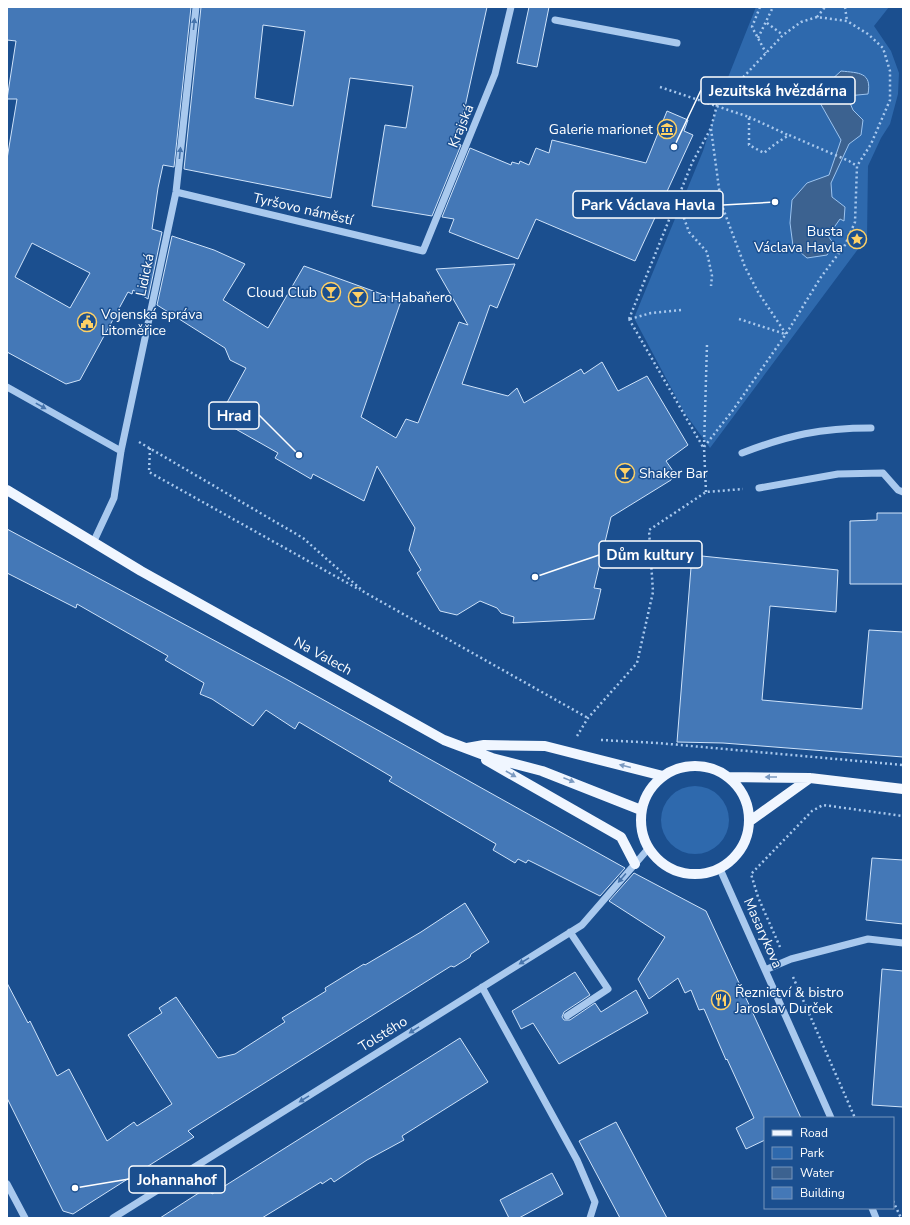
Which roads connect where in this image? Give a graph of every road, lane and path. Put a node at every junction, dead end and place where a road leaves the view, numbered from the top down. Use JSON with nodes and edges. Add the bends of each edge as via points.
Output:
{"nodes":[{"id":1,"x":196,"y":7,"type":"edge"},
{"id":2,"x":511,"y":7,"type":"edge"},
{"id":3,"x":760,"y":7,"type":"edge"},
{"id":4,"x":773,"y":7,"type":"edge"},
{"id":5,"x":825,"y":7,"type":"edge"},
{"id":6,"x":845,"y":7,"type":"edge"},
{"id":7,"x":818,"y":18,"type":"junction"},
{"id":8,"x":555,"y":20,"type":"dead end"},
{"id":9,"x":847,"y":21,"type":"junction"},
{"id":10,"x":767,"y":23,"type":"junction"},
{"id":11,"x":783,"y":35,"type":"junction"},
{"id":12,"x":758,"y":38,"type":"junction"},
{"id":13,"x":677,"y":44,"type":"dead end"},
{"id":14,"x":766,"y":53,"type":"junction"},
{"id":15,"x":660,"y":87,"type":"dead end"},
{"id":16,"x":717,"y":106,"type":"junction"},
{"id":17,"x":749,"y":117,"type":"junction"},
{"id":18,"x":711,"y":128,"type":"junction"},
{"id":19,"x":789,"y":135,"type":"junction"},
{"id":20,"x":857,"y":166,"type":"junction"},
{"id":21,"x":176,"y":192,"type":"junction"},
{"id":22,"x":677,"y":199,"type":"junction"},
{"id":23,"x":423,"y":251,"type":"joint"},
{"id":24,"x":711,"y":286,"type":"dead end"},
{"id":25,"x":681,"y":310,"type":"dead end"},
{"id":26,"x":630,"y":319,"type":"junction"},
{"id":27,"x":739,"y":319,"type":"dead end"},
{"id":28,"x":786,"y":334,"type":"junction"},
{"id":29,"x":707,"y":344,"type":"dead end"},
{"id":30,"x":7,"y":387,"type":"edge"},
{"id":31,"x":871,"y":428,"type":"dead end"},
{"id":32,"x":125,"y":434,"type":"junction"},
{"id":33,"x":704,"y":447,"type":"junction"},
{"id":34,"x":150,"y":448,"type":"junction"},
{"id":35,"x":121,"y":451,"type":"junction"},
{"id":36,"x":742,"y":453,"type":"dead end"},
{"id":37,"x":759,"y":488,"type":"joint"},
{"id":38,"x":7,"y":490,"type":"edge"},
{"id":39,"x":706,"y":492,"type":"junction"},
{"id":40,"x":903,"y":492,"type":"edge"},
{"id":41,"x":93,"y":543,"type":"junction"},
{"id":42,"x":364,"y":592,"type":"junction"},
{"id":43,"x":588,"y":718,"type":"junction"},
{"id":44,"x":585,"y":735,"type":"dead end"},
{"id":45,"x":600,"y":740,"type":"dead end"},
{"id":46,"x":465,"y":748,"type":"junction"},
{"id":47,"x":903,"y":765,"type":"edge"},
{"id":48,"x":663,"y":776,"type":"junction"},
{"id":49,"x":729,"y":777,"type":"junction"},
{"id":50,"x":810,"y":778,"type":"junction"},
{"id":51,"x":903,"y":789,"type":"edge"},
{"id":52,"x":641,"y":810,"type":"junction"},
{"id":53,"x":903,"y":816,"type":"edge"},
{"id":54,"x":750,"y":821,"type":"junction"},
{"id":55,"x":648,"y":849,"type":"junction"},
{"id":56,"x":635,"y":864,"type":"junction"},
{"id":57,"x":720,"y":869,"type":"junction"},
{"id":58,"x":570,"y":932,"type":"junction"},
{"id":59,"x":903,"y":943,"type":"edge"},
{"id":60,"x":786,"y":961,"type":"junction"},
{"id":61,"x":765,"y":970,"type":"junction"},
{"id":62,"x":482,"y":987,"type":"junction"},
{"id":63,"x":567,"y":1016,"type":"dead end"},
{"id":64,"x":831,"y":1117,"type":"edge"},
{"id":65,"x":855,"y":1117,"type":"edge"},
{"id":66,"x":7,"y":1184,"type":"edge"},
{"id":67,"x":894,"y":1203,"type":"edge"},
{"id":68,"x":25,"y":1218,"type":"edge"},
{"id":69,"x":113,"y":1218,"type":"edge"},
{"id":70,"x":590,"y":1218,"type":"edge"},
{"id":71,"x":901,"y":1218,"type":"edge"}],
"edges":[{"from":21,"to":1,"type":"street","name":"Lidická","one_way":true},
{"from":2,"to":23,"type":"street","name":"Krajská","via":[[495,74]]},
{"from":3,"to":12,"type":"path","via":[[752,27]]},
{"from":4,"to":10,"type":"path"},
{"from":5,"to":7,"type":"path"},
{"from":6,"to":9,"type":"path"},
{"from":7,"to":9,"type":"path"},
{"from":7,"to":11,"type":"path","via":[[801,22]]},
{"from":8,"to":13,"type":"street"},
{"from":9,"to":20,"type":"path","via":[[868,34],[883,48],[890,71],[890,100],[886,113]]},
{"from":10,"to":11,"type":"path"},
{"from":10,"to":12,"type":"path"},
{"from":11,"to":14,"type":"path"},
{"from":12,"to":14,"type":"path"},
{"from":14,"to":16,"type":"path"},
{"from":15,"to":16,"type":"path"},
{"from":16,"to":17,"type":"path"},
{"from":16,"to":18,"type":"path"},
{"from":17,"to":19,"type":"path"},
{"from":17,"to":19,"type":"path","via":[[749,145],[764,153]]},
{"from":18,"to":22,"type":"path","via":[[692,163]]},
{"from":18,"to":28,"type":"path","via":[[721,204],[758,292]]},
{"from":19,"to":20,"type":"path"},
{"from":20,"to":28,"type":"path","via":[[853,228],[845,245]]},
{"from":21,"to":23,"type":"street","name":"Tyršovo náměstí"},
{"from":21,"to":32,"type":"street","name":"Lidická"},
{"from":22,"to":24,"type":"path","via":[[689,232],[707,252],[712,276]]},
{"from":22,"to":26,"type":"path"},
{"from":25,"to":26,"type":"path","via":[[650,313]]},
{"from":26,"to":33,"type":"path"},
{"from":27,"to":28,"type":"path"},
{"from":28,"to":33,"type":"path"},
{"from":29,"to":33,"type":"path"},
{"from":30,"to":35,"type":"street","one_way":true},
{"from":31,"to":36,"type":"street","via":[[805,432]]},
{"from":32,"to":34,"type":"path"},
{"from":32,"to":35,"type":"street","name":"Lidická"},
{"from":33,"to":39,"type":"path"},
{"from":34,"to":42,"type":"path","via":[[303,538]]},
{"from":34,"to":42,"type":"path","via":[[148,472]]},
{"from":35,"to":41,"type":"street","name":"Lidická","via":[[114,498]]},
{"from":37,"to":39,"type":"path"},
{"from":37,"to":40,"type":"street","via":[[838,474],[883,473]]},
{"from":38,"to":41,"type":"main road","name":"Na Valech"},
{"from":39,"to":43,"type":"path","via":[[649,530],[653,592],[637,663]]},
{"from":41,"to":46,"type":"main road","name":"Na Valech","via":[[437,737]]},
{"from":42,"to":43,"type":"path"},
{"from":43,"to":44,"type":"path","via":[[578,733]]},
{"from":45,"to":47,"type":"path"},
{"from":48,"to":46,"type":"main road","one_way":true,"via":[[544,746],[484,745]]},
{"from":46,"to":52,"type":"main road","name":"Na Valech","one_way":true,"via":[[542,771]]},
{"from":46,"to":56,"type":"main road","one_way":true,"via":[[621,837]]},
{"from":48,"to":49,"type":"main road","via":[[672,770],[691,766],[711,768]]},
{"from":48,"to":52,"type":"main road","via":[[644,799]]},
{"from":50,"to":49,"type":"main road","one_way":true},
{"from":49,"to":54,"type":"main road","via":[[741,791]]},
{"from":50,"to":51,"type":"main road"},
{"from":50,"to":54,"type":"main road"},
{"from":52,"to":55,"type":"main road","via":[[640,819]]},
{"from":53,"to":60,"type":"path","via":[[823,805],[812,811],[751,874],[758,897]]},
{"from":54,"to":57,"type":"main road","via":[[739,853]]},
{"from":55,"to":56,"type":"street","name":"Tolstého"},
{"from":55,"to":57,"type":"main road","via":[[672,870],[696,875]]},
{"from":56,"to":58,"type":"street","name":"Tolstého","one_way":true,"via":[[582,925]]},
{"from":57,"to":61,"type":"street","name":"Masarykova"},
{"from":58,"to":62,"type":"street","name":"Tolstého","one_way":true},
{"from":58,"to":63,"type":"street","via":[[608,989]]},
{"from":59,"to":60,"type":"street","via":[[868,939]]},
{"from":60,"to":61,"type":"street"},
{"from":60,"to":65,"type":"path"},
{"from":61,"to":64,"type":"street","name":"Masarykova"},
{"from":62,"to":69,"type":"street","name":"Tolstého","one_way":true},
{"from":62,"to":70,"type":"street","via":[[577,1160],[595,1202]]},
{"from":66,"to":68,"type":"street"},
{"from":67,"to":71,"type":"path"}]}
